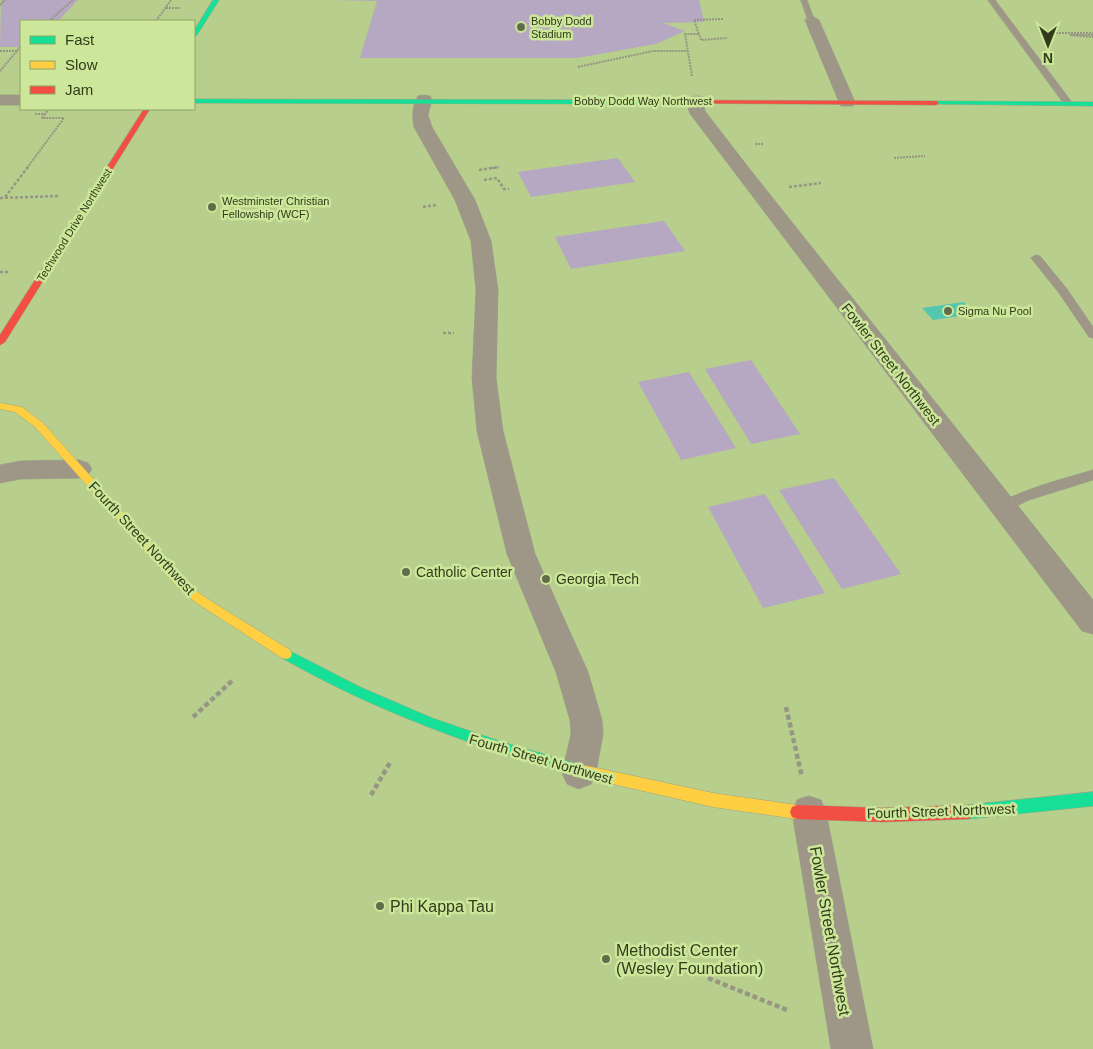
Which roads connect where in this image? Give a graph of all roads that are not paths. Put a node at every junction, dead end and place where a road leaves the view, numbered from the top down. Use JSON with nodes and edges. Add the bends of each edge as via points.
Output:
{"nodes":[{"id":1,"x":216,"y":0,"type":"edge"},
{"id":2,"x":804,"y":0,"type":"edge"},
{"id":3,"x":991,"y":0,"type":"edge"},
{"id":4,"x":812,"y":20,"type":"joint"},
{"id":5,"x":195,"y":33,"type":"edge"},
{"id":6,"x":0,"y":100,"type":"edge"},
{"id":7,"x":20,"y":100,"type":"edge"},
{"id":8,"x":424,"y":100,"type":"junction"},
{"id":9,"x":195,"y":101,"type":"edge"},
{"id":10,"x":697,"y":101,"type":"junction"},
{"id":11,"x":847,"y":102,"type":"junction"},
{"id":12,"x":1068,"y":104,"type":"junction"},
{"id":13,"x":1093,"y":104,"type":"edge"},
{"id":14,"x":146,"y":110,"type":"edge"},
{"id":15,"x":1036,"y":258,"type":"dead end"},
{"id":16,"x":1093,"y":335,"type":"edge"},
{"id":17,"x":0,"y":342,"type":"edge"},
{"id":18,"x":0,"y":406,"type":"edge"},
{"id":19,"x":79,"y":469,"type":"junction"},
{"id":20,"x":0,"y":474,"type":"edge"},
{"id":21,"x":1093,"y":475,"type":"edge"},
{"id":22,"x":1004,"y":507,"type":"junction"},
{"id":23,"x":1093,"y":622,"type":"edge"},
{"id":24,"x":579,"y":773,"type":"junction"},
{"id":25,"x":1093,"y":799,"type":"edge"},
{"id":26,"x":809,"y":812,"type":"junction"},
{"id":27,"x":852,"y":1049,"type":"edge"}],
"edges":[{"from":1,"to":5,"type":"street"},
{"from":2,"to":4,"type":"lane"},
{"from":3,"to":12,"type":"lane"},
{"from":4,"to":11,"type":"street"},
{"from":6,"to":7,"type":"street"},
{"from":8,"to":9,"type":"street","name":"Bobby Dodd Way Northwest"},
{"from":8,"to":10,"type":"street","name":"Bobby Dodd Way Northwest"},
{"from":8,"to":24,"type":"street","via":[[420,115],[423,127],[465,200],[481,241],[487,290],[484,378],[490,431],[521,554],[572,672],[586,720],[587,734]]},
{"from":10,"to":11,"type":"street","name":"Bobby Dodd Way Northwest"},
{"from":10,"to":22,"type":"street","name":"Fowler Street Northwest","via":[[697,111],[751,184]]},
{"from":11,"to":12,"type":"street","name":"Bobby Dodd Way Northwest"},
{"from":12,"to":13,"type":"street","name":"Bobby Dodd Way Northwest"},
{"from":14,"to":17,"type":"street","name":"Techwood Drive Northwest"},
{"from":15,"to":16,"type":"lane"},
{"from":18,"to":19,"type":"street","name":"Fourth Street Northwest","via":[[11,406],[24,412]]},
{"from":19,"to":20,"type":"street","name":"Fourth Street Northwest","via":[[20,470]]},
{"from":19,"to":24,"type":"street","name":"Fourth Street Northwest","via":[[164,566],[195,596],[258,640],[317,674],[399,713],[490,748]]},
{"from":21,"to":22,"type":"lane"},
{"from":22,"to":23,"type":"street","name":"Fowler Street Northwest"},
{"from":24,"to":26,"type":"street","name":"Fourth Street Northwest","via":[[696,796]]},
{"from":25,"to":26,"type":"street","name":"Fourth Street Northwest","via":[[1021,809],[934,814]]},
{"from":26,"to":27,"type":"street","name":"Fowler Street Northwest"}]}
